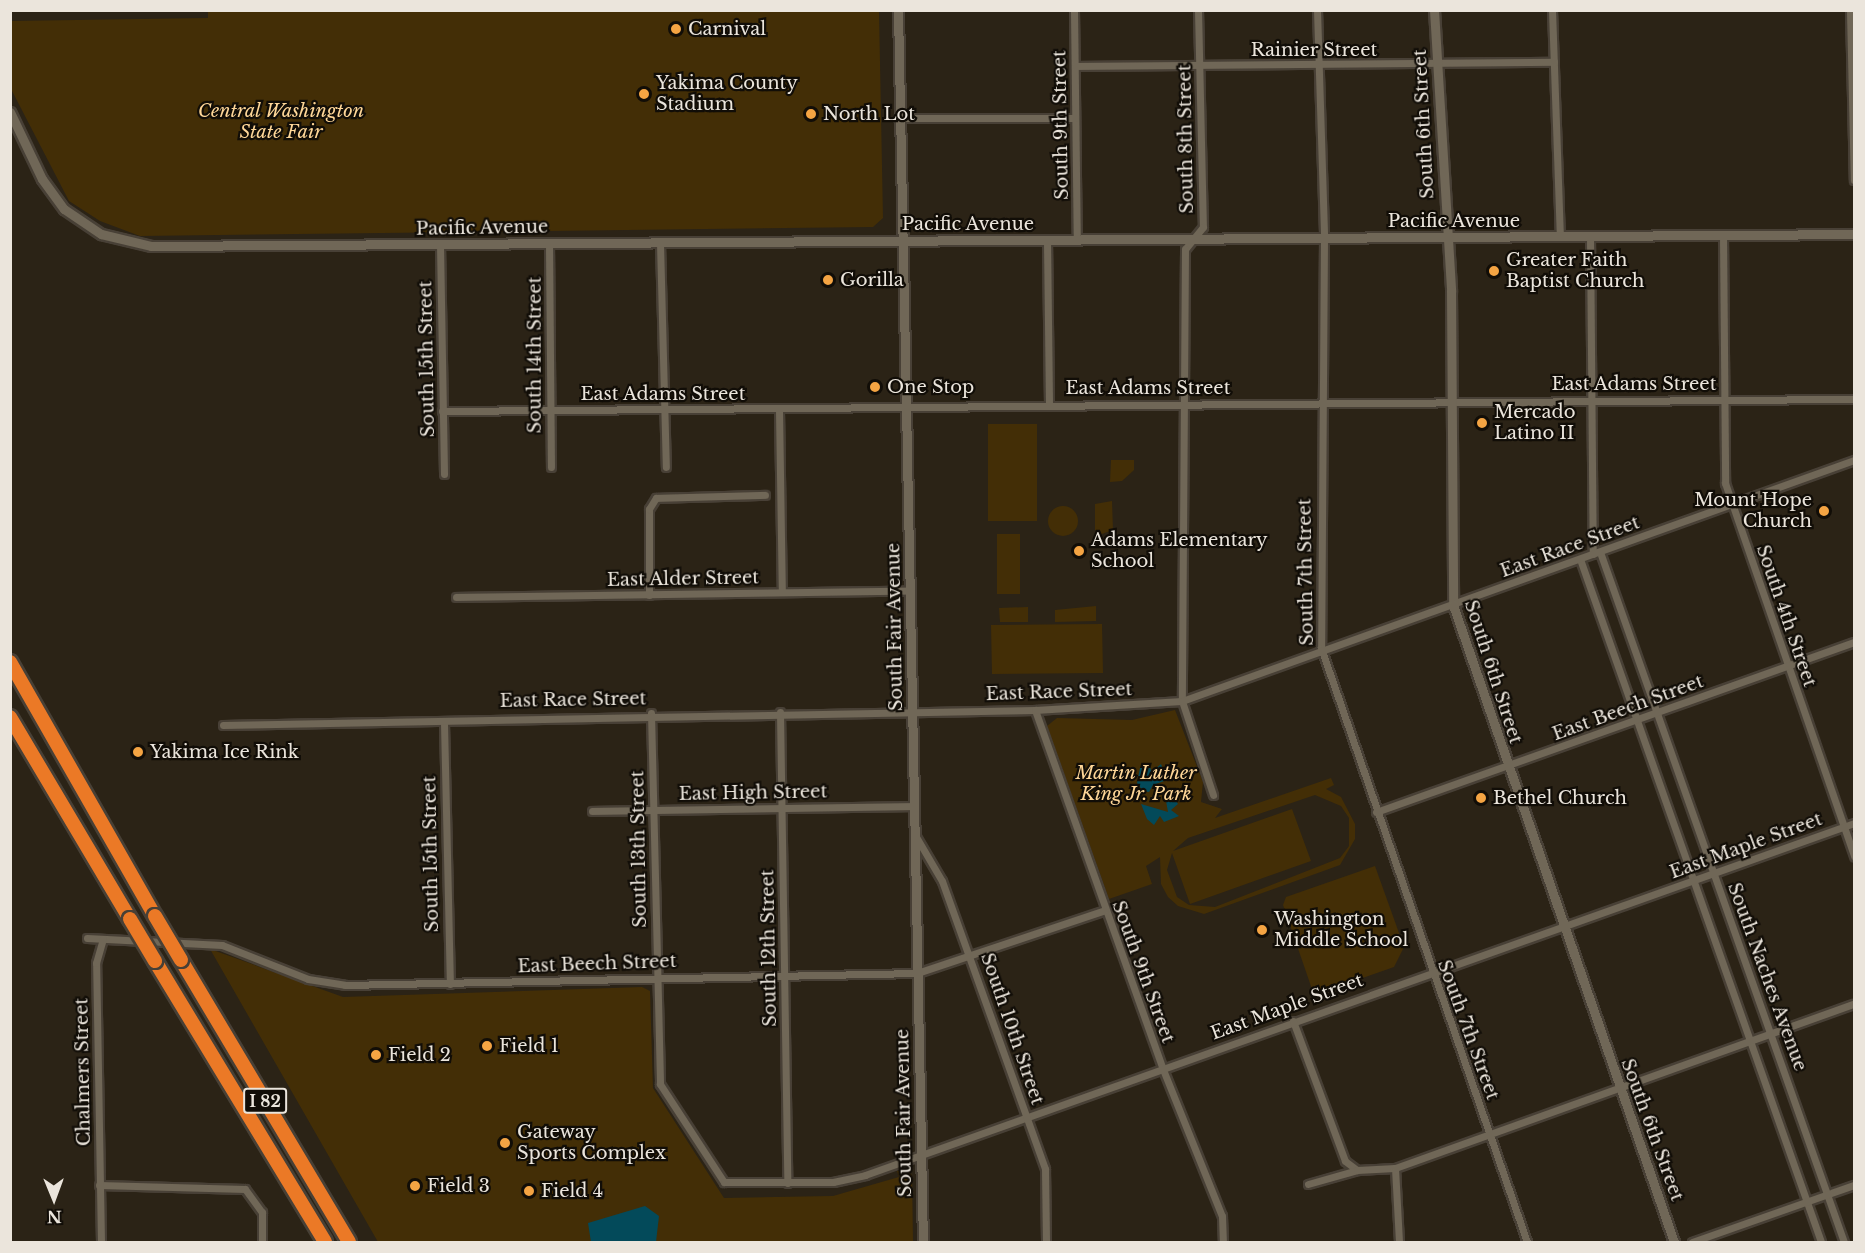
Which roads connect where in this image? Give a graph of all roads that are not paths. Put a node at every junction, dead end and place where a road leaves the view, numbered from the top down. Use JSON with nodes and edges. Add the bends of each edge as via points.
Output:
{"nodes":[{"id":1,"x":898,"y":10,"type":"edge"},
{"id":2,"x":1074,"y":10,"type":"edge"},
{"id":3,"x":1198,"y":10,"type":"edge"},
{"id":4,"x":1317,"y":10,"type":"edge"},
{"id":5,"x":1434,"y":10,"type":"edge"},
{"id":6,"x":1552,"y":10,"type":"edge"},
{"id":7,"x":1850,"y":10,"type":"edge"},
{"id":8,"x":1853,"y":51,"type":"edge"},
{"id":9,"x":1554,"y":62,"type":"junction"},
{"id":10,"x":1436,"y":64,"type":"junction"},
{"id":11,"x":1199,"y":65,"type":"junction"},
{"id":12,"x":1318,"y":65,"type":"junction"},
{"id":13,"x":1075,"y":66,"type":"junction"},
{"id":14,"x":10,"y":112,"type":"edge"},
{"id":15,"x":898,"y":118,"type":"junction"},
{"id":16,"x":1075,"y":118,"type":"junction"},
{"id":17,"x":1854,"y":180,"type":"edge"},
{"id":18,"x":1854,"y":234,"type":"edge"},
{"id":19,"x":1723,"y":235,"type":"junction"},
{"id":20,"x":1560,"y":236,"type":"junction"},
{"id":21,"x":1590,"y":236,"type":"junction"},
{"id":22,"x":1447,"y":237,"type":"junction"},
{"id":23,"x":1324,"y":238,"type":"junction"},
{"id":24,"x":1194,"y":239,"type":"junction"},
{"id":25,"x":1047,"y":240,"type":"junction"},
{"id":26,"x":1077,"y":240,"type":"junction"},
{"id":27,"x":899,"y":241,"type":"junction"},
{"id":28,"x":549,"y":243,"type":"junction"},
{"id":29,"x":660,"y":243,"type":"junction"},
{"id":30,"x":440,"y":244,"type":"junction"},
{"id":31,"x":1591,"y":399,"type":"junction"},
{"id":32,"x":1724,"y":399,"type":"junction"},
{"id":33,"x":1854,"y":399,"type":"edge"},
{"id":34,"x":1452,"y":400,"type":"junction"},
{"id":35,"x":1319,"y":401,"type":"junction"},
{"id":36,"x":1049,"y":404,"type":"junction"},
{"id":37,"x":1183,"y":404,"type":"junction"},
{"id":38,"x":664,"y":408,"type":"junction"},
{"id":39,"x":907,"y":408,"type":"junction"},
{"id":40,"x":554,"y":409,"type":"junction"},
{"id":41,"x":778,"y":410,"type":"junction"},
{"id":42,"x":442,"y":411,"type":"junction"},
{"id":43,"x":1854,"y":460,"type":"edge"},
{"id":44,"x":550,"y":467,"type":"dead end"},
{"id":45,"x":666,"y":467,"type":"dead end"},
{"id":46,"x":444,"y":474,"type":"dead end"},
{"id":47,"x":765,"y":495,"type":"dead end"},
{"id":48,"x":1731,"y":505,"type":"junction"},
{"id":49,"x":1596,"y":553,"type":"junction"},
{"id":50,"x":1580,"y":559,"type":"junction"},
{"id":51,"x":910,"y":591,"type":"junction"},
{"id":52,"x":782,"y":592,"type":"junction"},
{"id":53,"x":650,"y":595,"type":"junction"},
{"id":54,"x":456,"y":597,"type":"dead end"},
{"id":55,"x":1453,"y":604,"type":"junction"},
{"id":56,"x":1854,"y":642,"type":"edge"},
{"id":57,"x":1321,"y":648,"type":"junction"},
{"id":58,"x":10,"y":662,"type":"edge"},
{"id":59,"x":1788,"y":666,"type":"junction"},
{"id":60,"x":1182,"y":701,"type":"junction"},
{"id":61,"x":913,"y":710,"type":"junction"},
{"id":62,"x":1035,"y":710,"type":"junction"},
{"id":63,"x":780,"y":712,"type":"junction"},
{"id":64,"x":651,"y":713,"type":"junction"},
{"id":65,"x":1658,"y":714,"type":"junction"},
{"id":66,"x":10,"y":717,"type":"edge"},
{"id":67,"x":1639,"y":720,"type":"junction"},
{"id":68,"x":444,"y":723,"type":"junction"},
{"id":69,"x":223,"y":725,"type":"dead end"},
{"id":70,"x":1507,"y":767,"type":"junction"},
{"id":71,"x":1213,"y":795,"type":"dead end"},
{"id":72,"x":914,"y":806,"type":"junction"},
{"id":73,"x":781,"y":808,"type":"junction"},
{"id":74,"x":592,"y":810,"type":"dead end"},
{"id":75,"x":653,"y":810,"type":"junction"},
{"id":76,"x":1376,"y":812,"type":"junction"},
{"id":77,"x":1854,"y":823,"type":"edge"},
{"id":78,"x":1844,"y":826,"type":"junction"},
{"id":79,"x":914,"y":835,"type":"junction"},
{"id":80,"x":1854,"y":856,"type":"edge"},
{"id":81,"x":1714,"y":872,"type":"junction"},
{"id":82,"x":1693,"y":880,"type":"junction"},
{"id":83,"x":1105,"y":910,"type":"junction"},
{"id":84,"x":1562,"y":928,"type":"junction"},
{"id":85,"x":87,"y":938,"type":"dead end"},
{"id":86,"x":103,"y":939,"type":"junction"},
{"id":87,"x":970,"y":955,"type":"junction"},
{"id":88,"x":1431,"y":972,"type":"junction"},
{"id":89,"x":917,"y":973,"type":"junction"},
{"id":90,"x":784,"y":974,"type":"junction"},
{"id":91,"x":658,"y":977,"type":"junction"},
{"id":92,"x":450,"y":984,"type":"junction"},
{"id":93,"x":1854,"y":1004,"type":"edge"},
{"id":94,"x":1293,"y":1021,"type":"junction"},
{"id":95,"x":1772,"y":1033,"type":"junction"},
{"id":96,"x":1750,"y":1041,"type":"junction"},
{"id":97,"x":1162,"y":1067,"type":"junction"},
{"id":98,"x":1620,"y":1087,"type":"junction"},
{"id":99,"x":1026,"y":1115,"type":"junction"},
{"id":100,"x":1489,"y":1135,"type":"junction"},
{"id":101,"x":921,"y":1153,"type":"junction"},
{"id":102,"x":1395,"y":1168,"type":"junction"},
{"id":103,"x":1357,"y":1170,"type":"junction"},
{"id":104,"x":724,"y":1182,"type":"joint"},
{"id":105,"x":787,"y":1183,"type":"junction"},
{"id":106,"x":1308,"y":1184,"type":"dead end"},
{"id":107,"x":99,"y":1185,"type":"junction"},
{"id":108,"x":1854,"y":1185,"type":"edge"},
{"id":109,"x":1827,"y":1195,"type":"junction"},
{"id":110,"x":1808,"y":1202,"type":"junction"},
{"id":111,"x":101,"y":1242,"type":"edge"},
{"id":112,"x":262,"y":1242,"type":"edge"},
{"id":113,"x":324,"y":1242,"type":"edge"},
{"id":114,"x":350,"y":1242,"type":"edge"},
{"id":115,"x":923,"y":1242,"type":"edge"},
{"id":116,"x":1046,"y":1242,"type":"edge"},
{"id":117,"x":1223,"y":1242,"type":"edge"},
{"id":118,"x":1399,"y":1242,"type":"edge"},
{"id":119,"x":1527,"y":1242,"type":"edge"},
{"id":120,"x":1674,"y":1242,"type":"edge"},
{"id":121,"x":1692,"y":1242,"type":"edge"},
{"id":122,"x":1821,"y":1242,"type":"edge"},
{"id":123,"x":1844,"y":1242,"type":"edge"}],
"edges":[{"from":1,"to":15,"type":"street","name":"South Fair Avenue"},
{"from":2,"to":13,"type":"street","name":"South 9th Street"},
{"from":3,"to":11,"type":"street","name":"South 8th Street"},
{"from":4,"to":12,"type":"street","name":"South 7th Street"},
{"from":5,"to":10,"type":"street","name":"South 6th Street"},
{"from":6,"to":9,"type":"street"},
{"from":7,"to":8,"type":"street"},
{"from":8,"to":17,"type":"street"},
{"from":9,"to":10,"type":"street","name":"Rainier Street"},
{"from":9,"to":20,"type":"street"},
{"from":10,"to":12,"type":"street","name":"Rainier Street"},
{"from":10,"to":22,"type":"street","name":"South 6th Street"},
{"from":11,"to":12,"type":"street","name":"Rainier Street"},
{"from":11,"to":13,"type":"street","name":"Rainier Street"},
{"from":11,"to":24,"type":"street","name":"South 8th Street","via":[[1203,227]]},
{"from":12,"to":23,"type":"street","name":"South 7th Street"},
{"from":13,"to":16,"type":"street","name":"South 9th Street"},
{"from":14,"to":30,"type":"street","name":"Pacific Avenue","via":[[49,190],[86,226],[115,240],[151,246]]},
{"from":15,"to":16,"type":"street"},
{"from":15,"to":27,"type":"street","name":"South Fair Avenue"},
{"from":16,"to":26,"type":"street","name":"South 9th Street"},
{"from":18,"to":19,"type":"street","name":"Pacific Avenue"},
{"from":19,"to":21,"type":"street","name":"Pacific Avenue"},
{"from":19,"to":32,"type":"street","name":"South 4th Street"},
{"from":20,"to":21,"type":"street","name":"Pacific Avenue"},
{"from":20,"to":22,"type":"street","name":"Pacific Avenue"},
{"from":21,"to":31,"type":"street","name":"South Naches Avenue"},
{"from":22,"to":23,"type":"street","name":"Pacific Avenue"},
{"from":22,"to":34,"type":"street","name":"South 6th Street"},
{"from":23,"to":24,"type":"street","name":"Pacific Avenue"},
{"from":23,"to":35,"type":"street","name":"South 7th Street"},
{"from":24,"to":26,"type":"street","name":"Pacific Avenue"},
{"from":24,"to":37,"type":"street","name":"South 8th Street","via":[[1185,249]]},
{"from":25,"to":26,"type":"street","name":"Pacific Avenue"},
{"from":25,"to":27,"type":"street","name":"Pacific Avenue"},
{"from":25,"to":36,"type":"street"},
{"from":27,"to":29,"type":"street","name":"Pacific Avenue"},
{"from":27,"to":39,"type":"street","name":"South Fair Avenue"},
{"from":28,"to":29,"type":"street","name":"Pacific Avenue"},
{"from":28,"to":30,"type":"street","name":"Pacific Avenue"},
{"from":28,"to":40,"type":"street","name":"South 14th Street"},
{"from":29,"to":38,"type":"street"},
{"from":30,"to":42,"type":"street","name":"South 15th Street"},
{"from":31,"to":32,"type":"street","name":"East Adams Street"},
{"from":31,"to":34,"type":"street","name":"East Adams Street"},
{"from":31,"to":49,"type":"street","name":"South Naches Avenue"},
{"from":32,"to":33,"type":"street","name":"East Adams Street"},
{"from":32,"to":48,"type":"street","name":"South 4th Street","via":[[1725,483]]},
{"from":34,"to":35,"type":"street","name":"East Adams Street"},
{"from":34,"to":55,"type":"street","name":"South 6th Street"},
{"from":35,"to":37,"type":"street","name":"East Adams Street"},
{"from":35,"to":57,"type":"street","name":"South 7th Street"},
{"from":36,"to":37,"type":"street","name":"East Adams Street"},
{"from":36,"to":39,"type":"street","name":"East Adams Street"},
{"from":37,"to":60,"type":"street","name":"South 8th Street"},
{"from":38,"to":40,"type":"street","name":"East Adams Street"},
{"from":38,"to":41,"type":"street","name":"East Adams Street"},
{"from":38,"to":45,"type":"street"},
{"from":39,"to":41,"type":"street","name":"East Adams Street"},
{"from":39,"to":51,"type":"street","name":"South Fair Avenue"},
{"from":40,"to":42,"type":"street","name":"East Adams Street"},
{"from":40,"to":44,"type":"street","name":"South 14th Street"},
{"from":41,"to":52,"type":"street"},
{"from":42,"to":46,"type":"street","name":"South 15th Street"},
{"from":43,"to":48,"type":"street","name":"East Race Street"},
{"from":47,"to":53,"type":"street","via":[[656,498],[649,508]]},
{"from":48,"to":49,"type":"street","name":"East Race Street"},
{"from":48,"to":59,"type":"street","name":"South 4th Street"},
{"from":49,"to":50,"type":"street","name":"East Race Street"},
{"from":49,"to":65,"type":"street","name":"South Naches Avenue"},
{"from":50,"to":55,"type":"street","name":"East Race Street"},
{"from":50,"to":67,"type":"street","name":"South Naches Avenue"},
{"from":51,"to":52,"type":"street","name":"East Alder Street"},
{"from":51,"to":61,"type":"street","name":"South Fair Avenue"},
{"from":52,"to":53,"type":"street","name":"East Alder Street"},
{"from":53,"to":54,"type":"street","name":"East Alder Street"},
{"from":55,"to":57,"type":"street","name":"East Race Street"},
{"from":55,"to":70,"type":"street","name":"South 6th Street"},
{"from":56,"to":59,"type":"street","name":"East Beech Street"},
{"from":57,"to":60,"type":"street","name":"East Race Street"},
{"from":57,"to":76,"type":"street","name":"South 7th Street"},
{"from":58,"to":114,"type":"highway","number":"I 82","bridge":true,"via":[[155,916]]},
{"from":59,"to":65,"type":"street","name":"East Beech Street"},
{"from":59,"to":78,"type":"street","name":"South 4th Street"},
{"from":60,"to":62,"type":"street","name":"East Race Street"},
{"from":60,"to":71,"type":"street","name":"South 8th Street"},
{"from":61,"to":62,"type":"street","name":"East Race Street"},
{"from":61,"to":63,"type":"street","name":"East Race Street"},
{"from":61,"to":72,"type":"street","name":"South Fair Avenue"},
{"from":62,"to":83,"type":"street","name":"South 9th Street"},
{"from":63,"to":64,"type":"street","name":"East Race Street"},
{"from":63,"to":73,"type":"street","name":"South 12th Street"},
{"from":64,"to":68,"type":"street","name":"East Race Street"},
{"from":64,"to":75,"type":"street","name":"South 13th Street"},
{"from":65,"to":67,"type":"street","name":"East Beech Street"},
{"from":65,"to":81,"type":"street","name":"South Naches Avenue"},
{"from":66,"to":113,"type":"highway","number":"I 82","bridge":true},
{"from":67,"to":70,"type":"street","name":"East Beech Street"},
{"from":67,"to":82,"type":"street","name":"South Naches Avenue"},
{"from":68,"to":69,"type":"street","name":"East Race Street"},
{"from":68,"to":92,"type":"street","name":"South 15th Street"},
{"from":70,"to":76,"type":"street","name":"East Beech Street"},
{"from":70,"to":84,"type":"street","name":"South 6th Street"},
{"from":72,"to":73,"type":"street","name":"East High Street"},
{"from":72,"to":79,"type":"street","name":"South Fair Avenue"},
{"from":73,"to":75,"type":"street","name":"East High Street"},
{"from":73,"to":90,"type":"street","name":"South 12th Street"},
{"from":74,"to":75,"type":"street","name":"East High Street"},
{"from":75,"to":91,"type":"street","name":"South 13th Street"},
{"from":76,"to":88,"type":"street","name":"South 7th Street"},
{"from":77,"to":78,"type":"street","name":"East Maple Street"},
{"from":78,"to":80,"type":"street","name":"South 4th Street"},
{"from":78,"to":81,"type":"street","name":"East Maple Street"},
{"from":79,"to":87,"type":"street","name":"South 10th Street","via":[[942,881]]},
{"from":79,"to":89,"type":"street","name":"South Fair Avenue"},
{"from":81,"to":82,"type":"street","name":"East Maple Street"},
{"from":81,"to":95,"type":"street","name":"South Naches Avenue"},
{"from":82,"to":84,"type":"street","name":"East Maple Street"},
{"from":82,"to":96,"type":"street","name":"South Naches Avenue"},
{"from":83,"to":87,"type":"street","name":"East Beech Street"},
{"from":83,"to":97,"type":"street","name":"South 9th Street"},
{"from":84,"to":88,"type":"street","name":"East Maple Street"},
{"from":84,"to":98,"type":"street","name":"South 6th Street"},
{"from":85,"to":86,"type":"street","name":"East Beech Street"},
{"from":86,"to":92,"type":"street","name":"East Beech Street","via":[[222,945],[329,984]]},
{"from":86,"to":107,"type":"street","name":"Chalmers Street","via":[[96,963]]},
{"from":87,"to":89,"type":"street","name":"East Beech Street"},
{"from":87,"to":99,"type":"street","name":"South 10th Street"},
{"from":88,"to":94,"type":"street","name":"East Maple Street"},
{"from":88,"to":100,"type":"street","name":"South 7th Street"},
{"from":89,"to":90,"type":"street","name":"East Beech Street"},
{"from":89,"to":101,"type":"street","name":"South Fair Avenue"},
{"from":90,"to":91,"type":"street","name":"East Beech Street"},
{"from":90,"to":105,"type":"street","name":"South 12th Street"},
{"from":91,"to":92,"type":"street","name":"East Beech Street"},
{"from":91,"to":104,"type":"street","name":"South 13th Street","via":[[660,1084]]},
{"from":93,"to":95,"type":"street"},
{"from":94,"to":97,"type":"street","name":"East Maple Street"},
{"from":94,"to":103,"type":"street","via":[[1345,1161]]},
{"from":95,"to":96,"type":"street"},
{"from":95,"to":109,"type":"street","name":"South Naches Avenue"},
{"from":96,"to":98,"type":"street"},
{"from":96,"to":110,"type":"street","name":"South Naches Avenue"},
{"from":97,"to":99,"type":"street","name":"East Maple Street"},
{"from":97,"to":117,"type":"street","name":"South 9th Street","via":[[1222,1216]]},
{"from":98,"to":100,"type":"street"},
{"from":98,"to":120,"type":"street","name":"South 6th Street"},
{"from":99,"to":101,"type":"street","name":"East Maple Street"},
{"from":99,"to":116,"type":"street","name":"South 10th Street","via":[[1045,1169]]},
{"from":100,"to":102,"type":"street"},
{"from":100,"to":119,"type":"street","name":"South 7th Street"},
{"from":101,"to":105,"type":"street","name":"East Maple Street","via":[[856,1177]]},
{"from":101,"to":115,"type":"street","name":"South Fair Avenue"},
{"from":102,"to":103,"type":"street"},
{"from":102,"to":118,"type":"street"},
{"from":103,"to":106,"type":"street"},
{"from":104,"to":105,"type":"street","name":"East Maple Street"},
{"from":107,"to":111,"type":"street","name":"Chalmers Street"},
{"from":107,"to":112,"type":"street","via":[[244,1189],[262,1212]]},
{"from":108,"to":109,"type":"street"},
{"from":109,"to":110,"type":"street"},
{"from":109,"to":123,"type":"street","name":"South Naches Avenue"},
{"from":110,"to":121,"type":"street"},
{"from":110,"to":122,"type":"street","name":"South Naches Avenue"}]}
